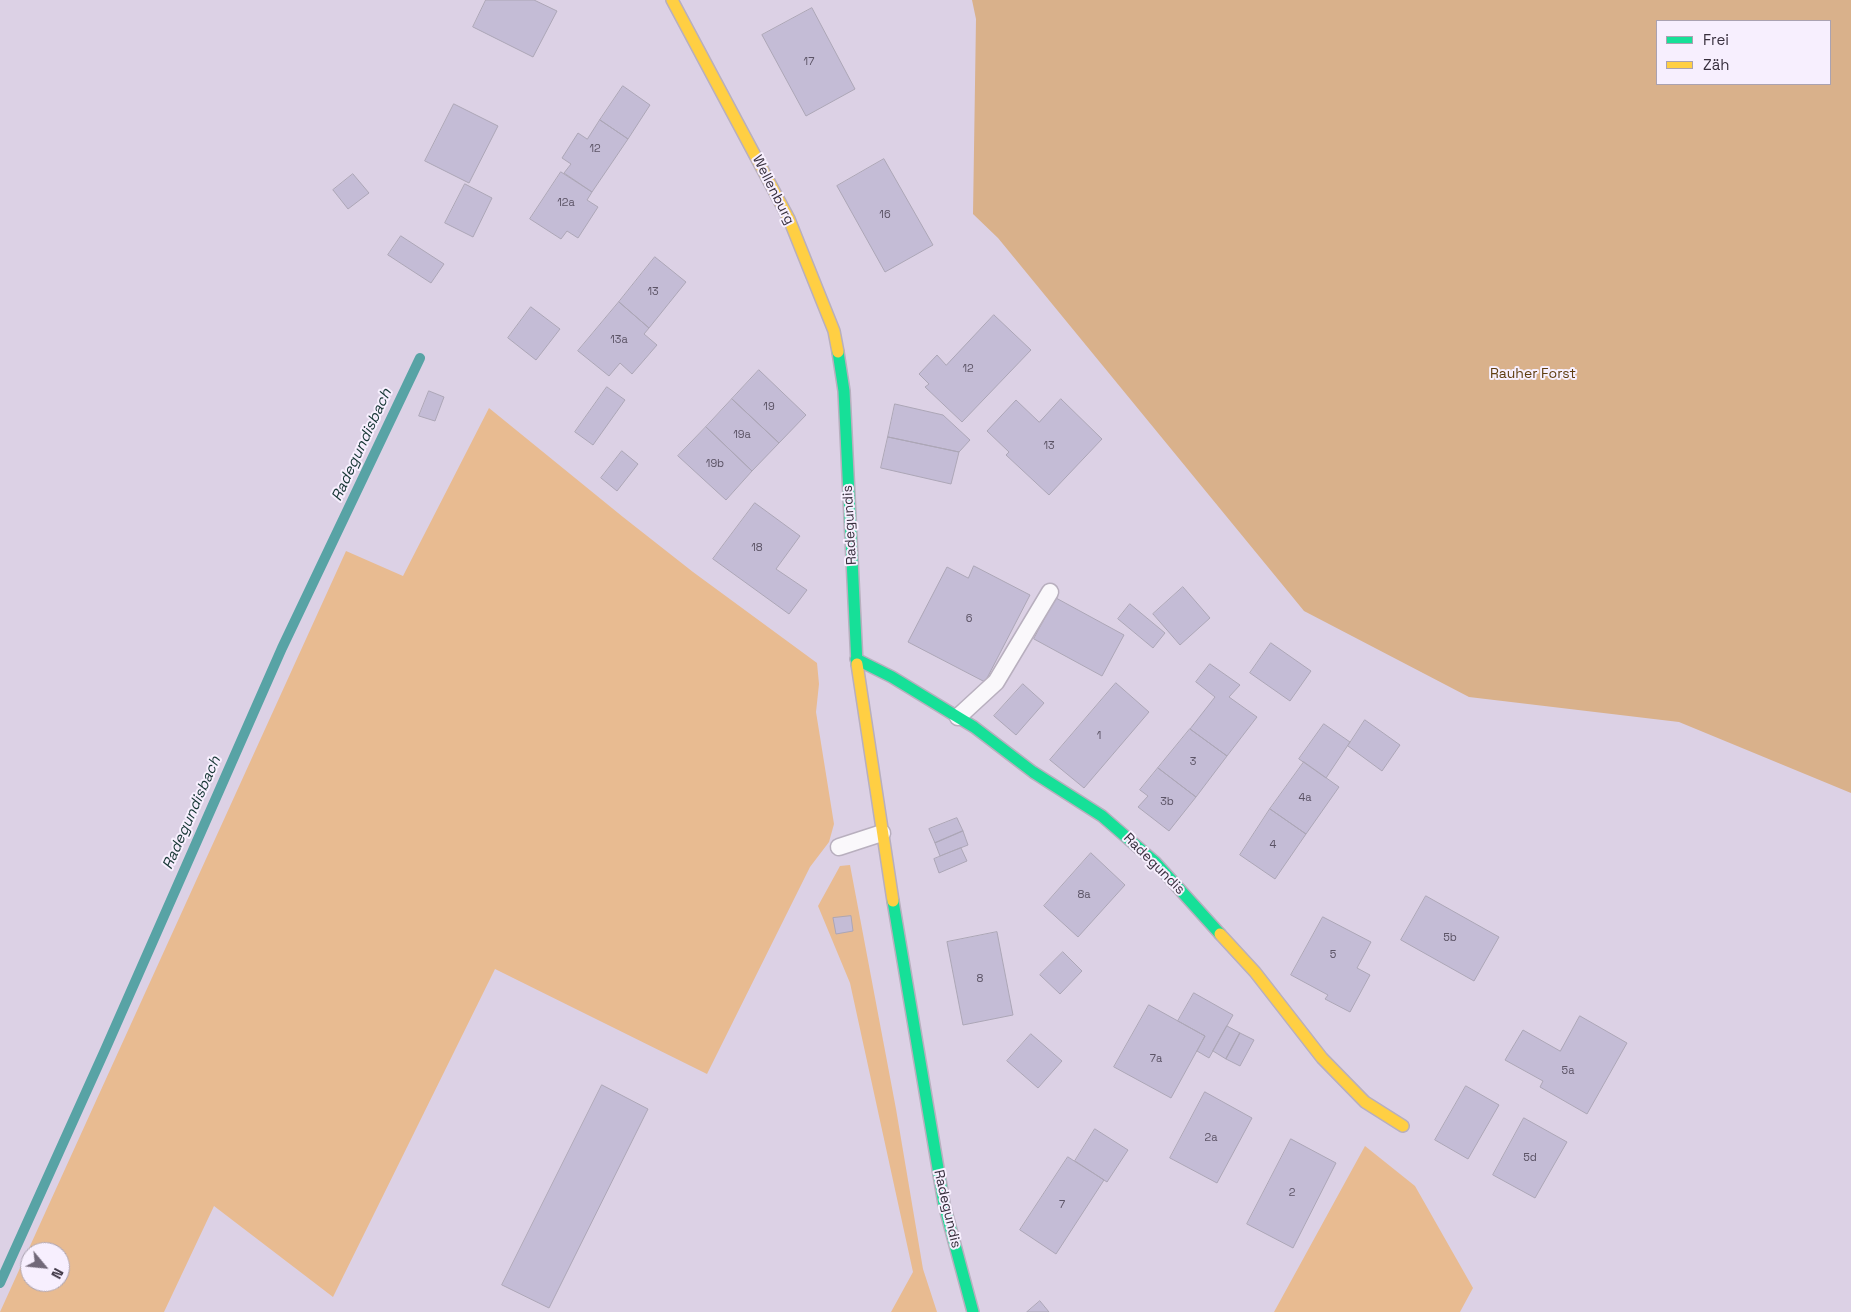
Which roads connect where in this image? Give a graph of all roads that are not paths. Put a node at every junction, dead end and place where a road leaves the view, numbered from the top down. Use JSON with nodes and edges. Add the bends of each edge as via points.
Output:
{"nodes":[{"id":1,"x":672,"y":0,"type":"edge"},
{"id":2,"x":844,"y":391,"type":"joint"},
{"id":3,"x":1050,"y":592,"type":"dead end"},
{"id":4,"x":856,"y":659,"type":"junction"},
{"id":5,"x":958,"y":717,"type":"junction"},
{"id":6,"x":882,"y":833,"type":"junction"},
{"id":7,"x":839,"y":847,"type":"dead end"},
{"id":8,"x":1403,"y":1126,"type":"dead end"},
{"id":9,"x":973,"y":1312,"type":"edge"}],
"edges":[{"from":1,"to":2,"type":"street","name":"Wellenburg","via":[[789,219],[834,331]]},
{"from":2,"to":4,"type":"street","name":"Radegundis"},
{"from":3,"to":5,"type":"lane","via":[[996,682]]},
{"from":4,"to":5,"type":"street","name":"Radegundis"},
{"from":4,"to":6,"type":"street","name":"Radegundis"},
{"from":5,"to":8,"type":"street","name":"Radegundis","via":[[1102,816],[1155,862],[1255,972],[1322,1058],[1365,1102]]},
{"from":6,"to":7,"type":"lane"},
{"from":6,"to":9,"type":"street","name":"Radegundis","via":[[944,1204]]}]}
